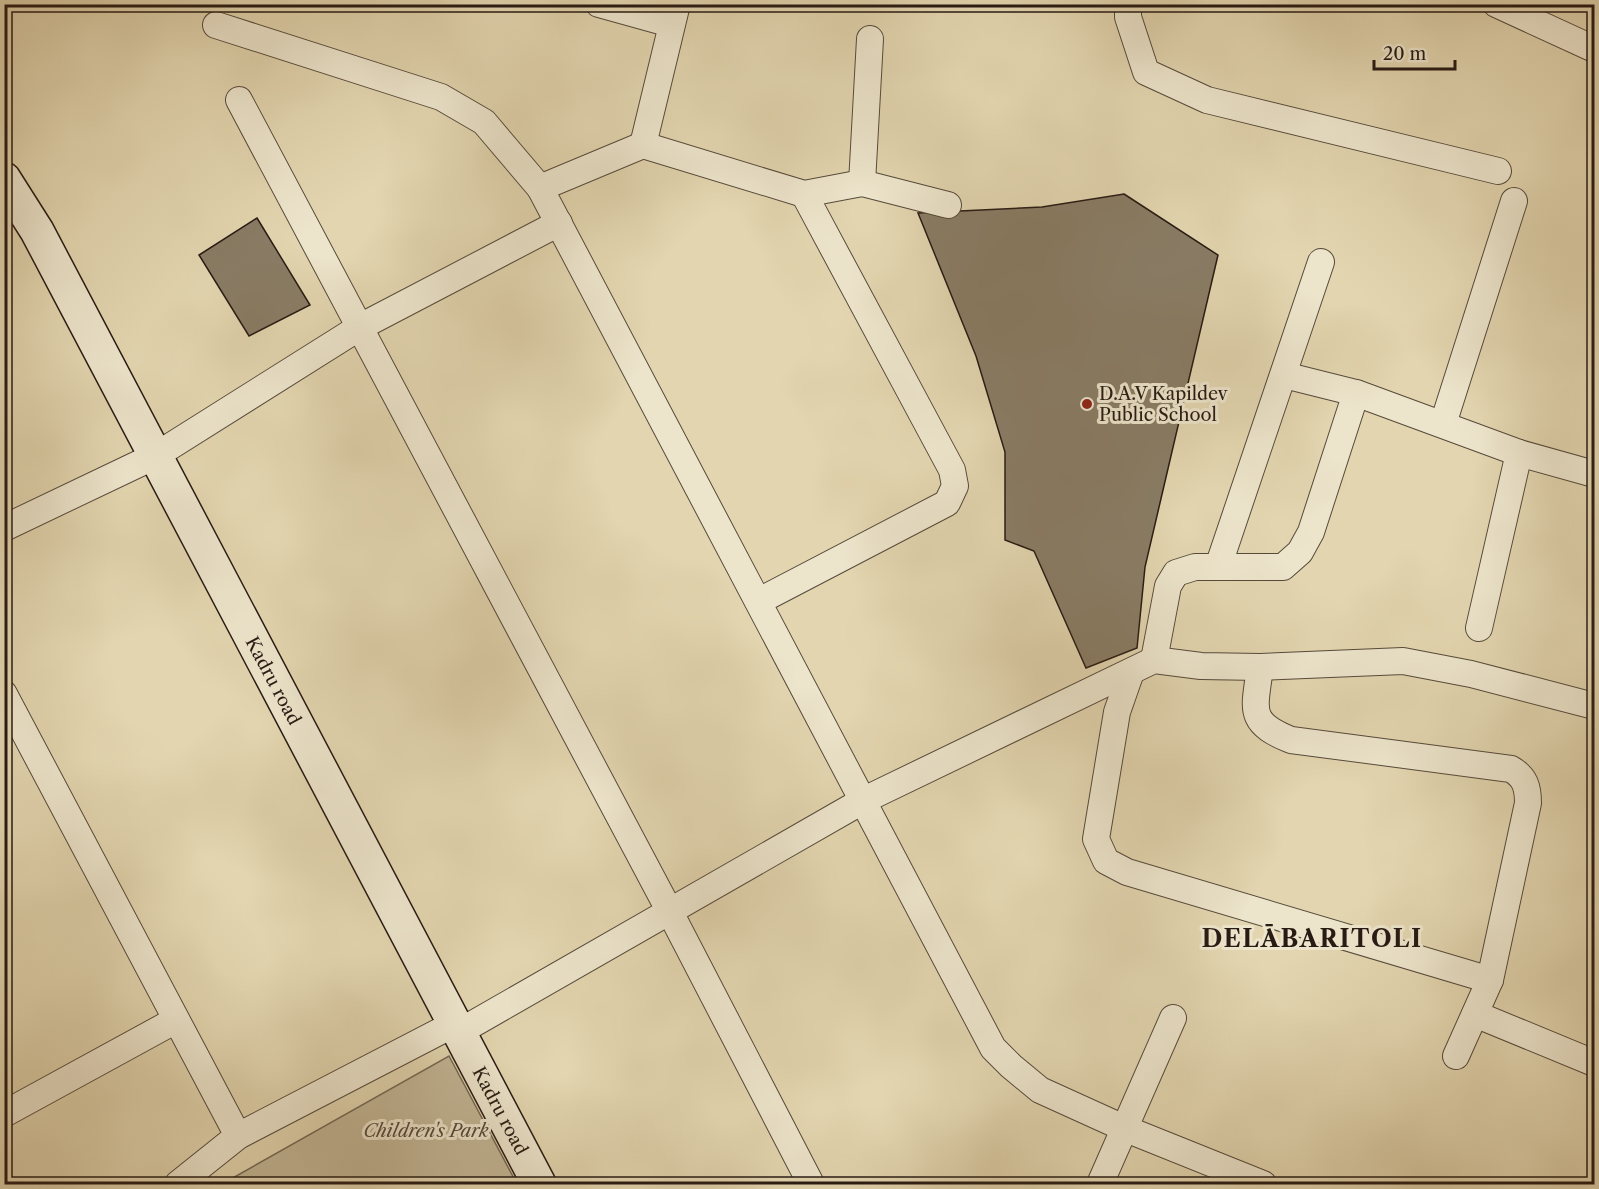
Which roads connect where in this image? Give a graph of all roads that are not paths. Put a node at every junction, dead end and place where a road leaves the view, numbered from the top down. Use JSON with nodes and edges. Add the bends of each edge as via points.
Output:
{"nodes":[{"id":1,"x":599,"y":4,"type":"edge"},
{"id":2,"x":1128,"y":4,"type":"edge"},
{"id":3,"x":1496,"y":4,"type":"edge"},
{"id":4,"x":674,"y":14,"type":"edge"},
{"id":5,"x":216,"y":25,"type":"dead end"},
{"id":6,"x":870,"y":39,"type":"dead end"},
{"id":7,"x":1594,"y":49,"type":"edge"},
{"id":8,"x":239,"y":100,"type":"dead end"},
{"id":9,"x":643,"y":145,"type":"junction"},
{"id":10,"x":1498,"y":171,"type":"dead end"},
{"id":11,"x":4,"y":178,"type":"edge"},
{"id":12,"x":862,"y":183,"type":"junction"},
{"id":13,"x":540,"y":188,"type":"junction"},
{"id":14,"x":804,"y":194,"type":"junction"},
{"id":15,"x":1514,"y":201,"type":"dead end"},
{"id":16,"x":948,"y":205,"type":"dead end"},
{"id":17,"x":558,"y":223,"type":"junction"},
{"id":18,"x":1321,"y":262,"type":"dead end"},
{"id":19,"x":360,"y":327,"type":"junction"},
{"id":20,"x":1284,"y":375,"type":"junction"},
{"id":21,"x":1356,"y":393,"type":"junction"},
{"id":22,"x":1443,"y":424,"type":"junction"},
{"id":23,"x":1519,"y":453,"type":"junction"},
{"id":24,"x":155,"y":456,"type":"junction"},
{"id":25,"x":1594,"y":474,"type":"edge"},
{"id":26,"x":4,"y":528,"type":"edge"},
{"id":27,"x":1218,"y":567,"type":"junction"},
{"id":28,"x":759,"y":601,"type":"junction"},
{"id":29,"x":1479,"y":628,"type":"dead end"},
{"id":30,"x":1155,"y":660,"type":"junction"},
{"id":31,"x":1260,"y":667,"type":"junction"},
{"id":32,"x":1131,"y":672,"type":"junction"},
{"id":33,"x":4,"y":694,"type":"edge"},
{"id":34,"x":1594,"y":706,"type":"edge"},
{"id":35,"x":864,"y":800,"type":"junction"},
{"id":36,"x":670,"y":912,"type":"junction"},
{"id":37,"x":1490,"y":980,"type":"junction"},
{"id":38,"x":1475,"y":1014,"type":"junction"},
{"id":39,"x":1173,"y":1018,"type":"dead end"},
{"id":40,"x":176,"y":1020,"type":"junction"},
{"id":41,"x":456,"y":1028,"type":"junction"},
{"id":42,"x":1456,"y":1056,"type":"dead end"},
{"id":43,"x":1594,"y":1063,"type":"edge"},
{"id":44,"x":4,"y":1114,"type":"edge"},
{"id":45,"x":1126,"y":1129,"type":"junction"},
{"id":46,"x":237,"y":1136,"type":"junction"},
{"id":47,"x":178,"y":1185,"type":"edge"},
{"id":48,"x":539,"y":1185,"type":"edge"},
{"id":49,"x":811,"y":1185,"type":"edge"},
{"id":50,"x":1100,"y":1185,"type":"edge"},
{"id":51,"x":1263,"y":1185,"type":"edge"}],
"edges":[{"from":1,"to":4,"type":"street"},
{"from":2,"to":10,"type":"street","via":[[1128,17],[1146,72],[1207,100]]},
{"from":3,"to":7,"type":"street"},
{"from":4,"to":9,"type":"street"},
{"from":5,"to":13,"type":"street","via":[[441,97],[484,122]]},
{"from":6,"to":12,"type":"street"},
{"from":8,"to":19,"type":"street"},
{"from":9,"to":13,"type":"street"},
{"from":9,"to":14,"type":"street"},
{"from":11,"to":24,"type":"main road","name":"Kadru road","via":[[37,231]]},
{"from":12,"to":14,"type":"street"},
{"from":12,"to":16,"type":"street"},
{"from":13,"to":17,"type":"street"},
{"from":14,"to":28,"type":"street","via":[[951,471],[955,486],[947,503]]},
{"from":15,"to":22,"type":"street"},
{"from":17,"to":19,"type":"street"},
{"from":17,"to":28,"type":"street"},
{"from":18,"to":20,"type":"street"},
{"from":19,"to":24,"type":"street"},
{"from":19,"to":36,"type":"street"},
{"from":20,"to":21,"type":"street"},
{"from":20,"to":27,"type":"street"},
{"from":21,"to":22,"type":"street"},
{"from":21,"to":27,"type":"street","via":[[1311,532],[1300,552],[1283,567]]},
{"from":22,"to":23,"type":"street"},
{"from":23,"to":25,"type":"street"},
{"from":23,"to":29,"type":"street"},
{"from":24,"to":26,"type":"street"},
{"from":24,"to":41,"type":"main road","name":"Kadru road"},
{"from":27,"to":30,"type":"street","via":[[1195,567],[1176,573],[1168,586]]},
{"from":28,"to":35,"type":"street"},
{"from":30,"to":31,"type":"street"},
{"from":30,"to":32,"type":"street"},
{"from":31,"to":34,"type":"street","via":[[1403,661]]},
{"from":31,"to":37,"type":"street","via":[[1255,712],[1271,732],[1291,740],[1511,769],[1520,775],[1528,788],[1528,802]]},
{"from":32,"to":35,"type":"street"},
{"from":32,"to":37,"type":"street","via":[[1117,712],[1096,839],[1106,861],[1127,872]]},
{"from":33,"to":40,"type":"street"},
{"from":35,"to":36,"type":"street"},
{"from":35,"to":45,"type":"street","via":[[993,1048],[1040,1090]]},
{"from":36,"to":41,"type":"street"},
{"from":36,"to":49,"type":"street"},
{"from":37,"to":38,"type":"street"},
{"from":38,"to":42,"type":"street"},
{"from":38,"to":43,"type":"street"},
{"from":39,"to":45,"type":"street"},
{"from":40,"to":44,"type":"street"},
{"from":40,"to":46,"type":"street"},
{"from":41,"to":46,"type":"street"},
{"from":41,"to":48,"type":"main road","name":"Kadru road"},
{"from":45,"to":50,"type":"street"},
{"from":45,"to":51,"type":"street"},
{"from":46,"to":47,"type":"street"}]}
